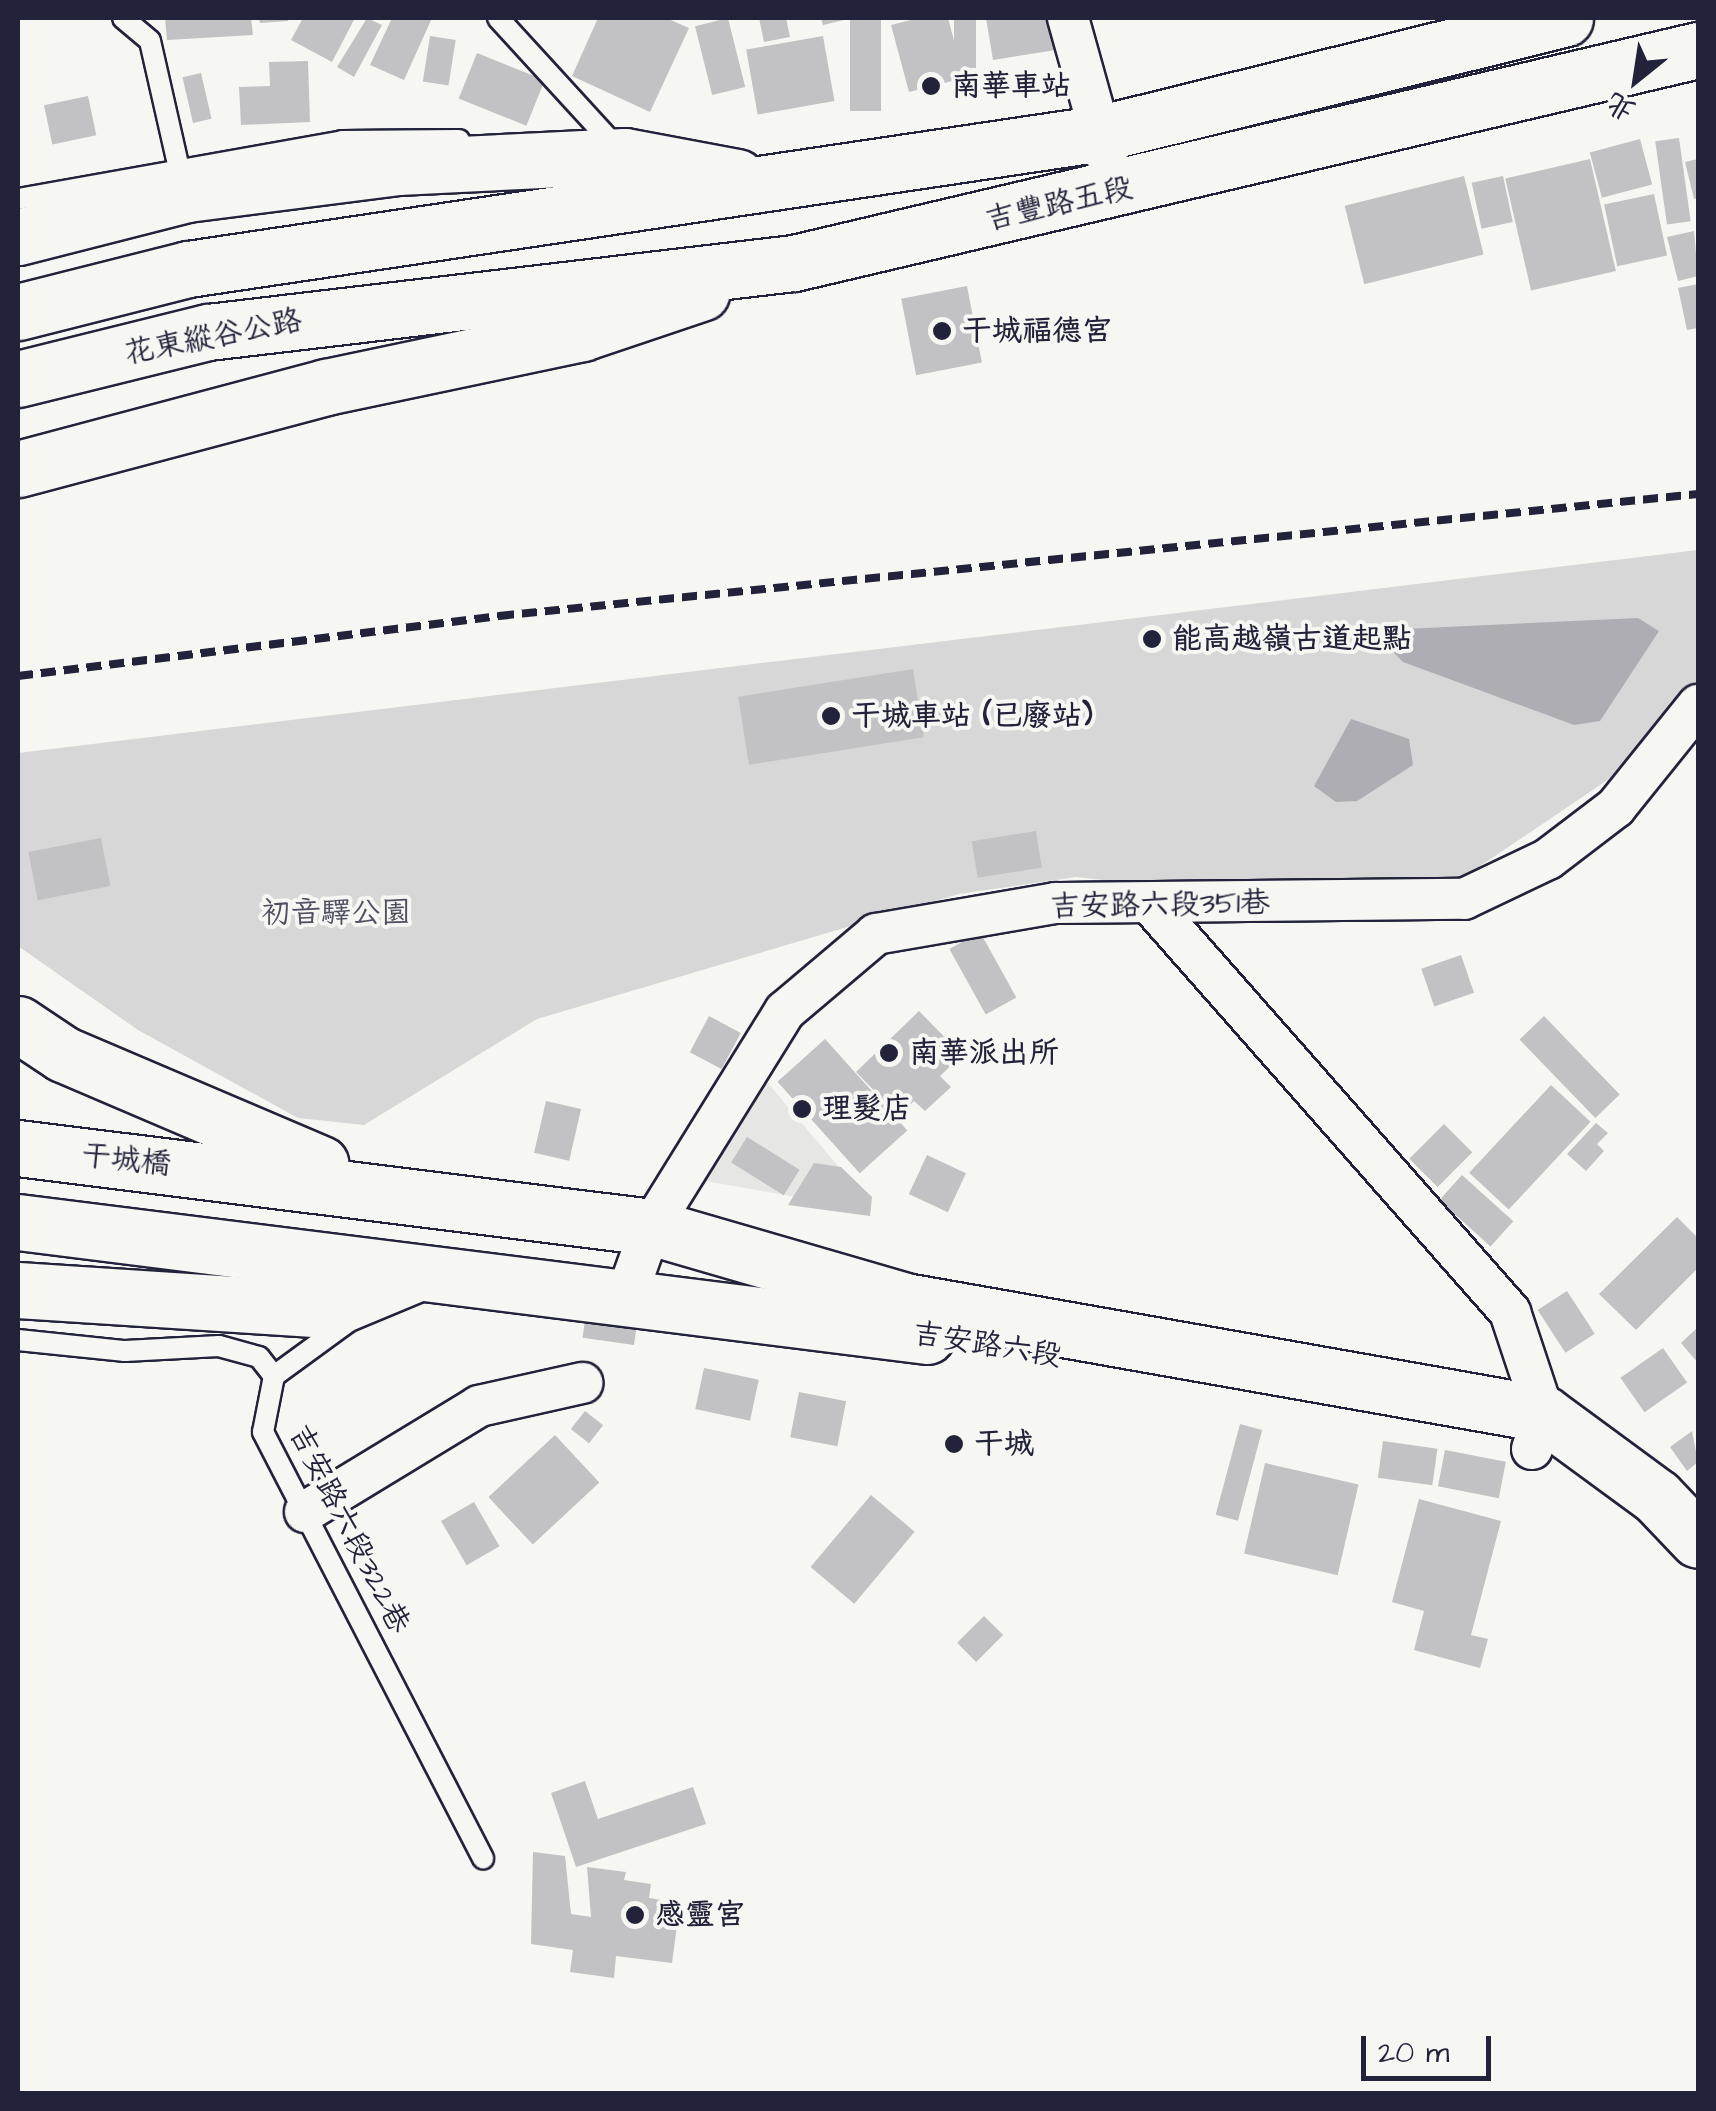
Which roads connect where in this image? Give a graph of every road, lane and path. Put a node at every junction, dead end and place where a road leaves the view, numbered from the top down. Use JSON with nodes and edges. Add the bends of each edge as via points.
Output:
{"nodes":[{"id":1,"x":123,"y":18,"type":"edge"},
{"id":2,"x":498,"y":18,"type":"edge"},
{"id":3,"x":1068,"y":18,"type":"edge"},
{"id":4,"x":1565,"y":18,"type":"edge"},
{"id":5,"x":1698,"y":50,"type":"edge"},
{"id":6,"x":1102,"y":133,"type":"junction"},
{"id":7,"x":625,"y":156,"type":"junction"},
{"id":8,"x":178,"y":164,"type":"junction"},
{"id":9,"x":784,"y":186,"type":"junction"},
{"id":10,"x":1114,"y":192,"type":"junction"},
{"id":11,"x":18,"y":199,"type":"edge"},
{"id":12,"x":18,"y":237,"type":"edge"},
{"id":13,"x":794,"y":262,"type":"junction"},
{"id":14,"x":410,"y":306,"type":"joint"},
{"id":15,"x":18,"y":312,"type":"edge"},
{"id":16,"x":18,"y":379,"type":"edge"},
{"id":17,"x":18,"y":469,"type":"edge"},
{"id":18,"x":1698,"y":705,"type":"edge"},
{"id":19,"x":1153,"y":906,"type":"junction"},
{"id":20,"x":18,"y":1024,"type":"edge"},
{"id":21,"x":18,"y":1148,"type":"edge"},
{"id":22,"x":235,"y":1172,"type":"joint"},
{"id":23,"x":383,"y":1190,"type":"junction"},
{"id":24,"x":18,"y":1222,"type":"edge"},
{"id":25,"x":650,"y":1227,"type":"junction"},
{"id":26,"x":415,"y":1274,"type":"junction"},
{"id":27,"x":18,"y":1290,"type":"edge"},
{"id":28,"x":626,"y":1297,"type":"junction"},
{"id":29,"x":18,"y":1340,"type":"edge"},
{"id":30,"x":274,"y":1376,"type":"junction"},
{"id":31,"x":582,"y":1384,"type":"dead end"},
{"id":32,"x":1538,"y":1431,"type":"junction"},
{"id":33,"x":305,"y":1512,"type":"junction"},
{"id":34,"x":1698,"y":1540,"type":"edge"},
{"id":35,"x":1698,"y":1581,"type":"edge"},
{"id":36,"x":484,"y":1859,"type":"dead end"}],
"edges":[{"from":1,"to":8,"type":"lane","via":[[150,41]]},
{"from":2,"to":7,"type":"lane"},
{"from":3,"to":6,"type":"street"},
{"from":4,"to":6,"type":"main road","name":"吉豐路五段"},
{"from":5,"to":10,"type":"main road","name":"吉豐路五段"},
{"from":6,"to":9,"type":"main road","name":"吉豐路五段"},
{"from":6,"to":10,"type":"street"},
{"from":7,"to":8,"type":"lane","via":[[430,138]]},
{"from":7,"to":9,"type":"main road"},
{"from":7,"to":12,"type":"main road","via":[[398,167],[187,194]]},
{"from":8,"to":11,"type":"lane"},
{"from":9,"to":15,"type":"main road","name":"吉豐路五段","via":[[188,269]]},
{"from":10,"to":13,"type":"main road","name":"吉豐路五段"},
{"from":13,"to":14,"type":"main road","name":"吉豐路五段"},
{"from":13,"to":17,"type":"main road","via":[[582,333],[326,387]]},
{"from":14,"to":16,"type":"main road","name":"花東縱谷公路","via":[[208,332]]},
{"from":18,"to":19,"type":"street","name":"吉安路六段351巷","via":[[1616,807],[1548,859],[1464,899]]},
{"from":19,"to":25,"type":"street","name":"吉安路六段351巷","via":[[1056,902],[876,934],[785,1011]]},
{"from":19,"to":32,"type":"street","via":[[1510,1312]]},
{"from":20,"to":23,"type":"main road","via":[[63,1054]]},
{"from":21,"to":22,"type":"main road","name":"干城橋"},
{"from":22,"to":23,"type":"main road","name":"吉安路六段"},
{"from":23,"to":25,"type":"main road","name":"吉安路六段"},
{"from":24,"to":26,"type":"main road","name":"吉安路六段","via":[[226,1243]]},
{"from":25,"to":28,"type":"street","name":"吉安路六段351巷"},
{"from":25,"to":32,"type":"main road","name":"吉安路六段","via":[[905,1301]]},
{"from":26,"to":27,"type":"main road","via":[[329,1310]]},
{"from":26,"to":28,"type":"main road","name":"吉安路六段"},
{"from":26,"to":30,"type":"lane"},
{"from":28,"to":32,"type":"main road","name":"吉安路六段"},
{"from":29,"to":30,"type":"lane","via":[[125,1351],[219,1346],[259,1357]]},
{"from":30,"to":33,"type":"lane","name":"吉安路六段322巷","via":[[264,1432]]},
{"from":31,"to":33,"type":"street","via":[[478,1406]]},
{"from":32,"to":34,"type":"main road","name":"吉安路六段","via":[[1658,1497]]},
{"from":32,"to":35,"type":"main road","name":"吉安路六段"},
{"from":33,"to":36,"type":"lane","name":"吉安路六段322巷"}]}
